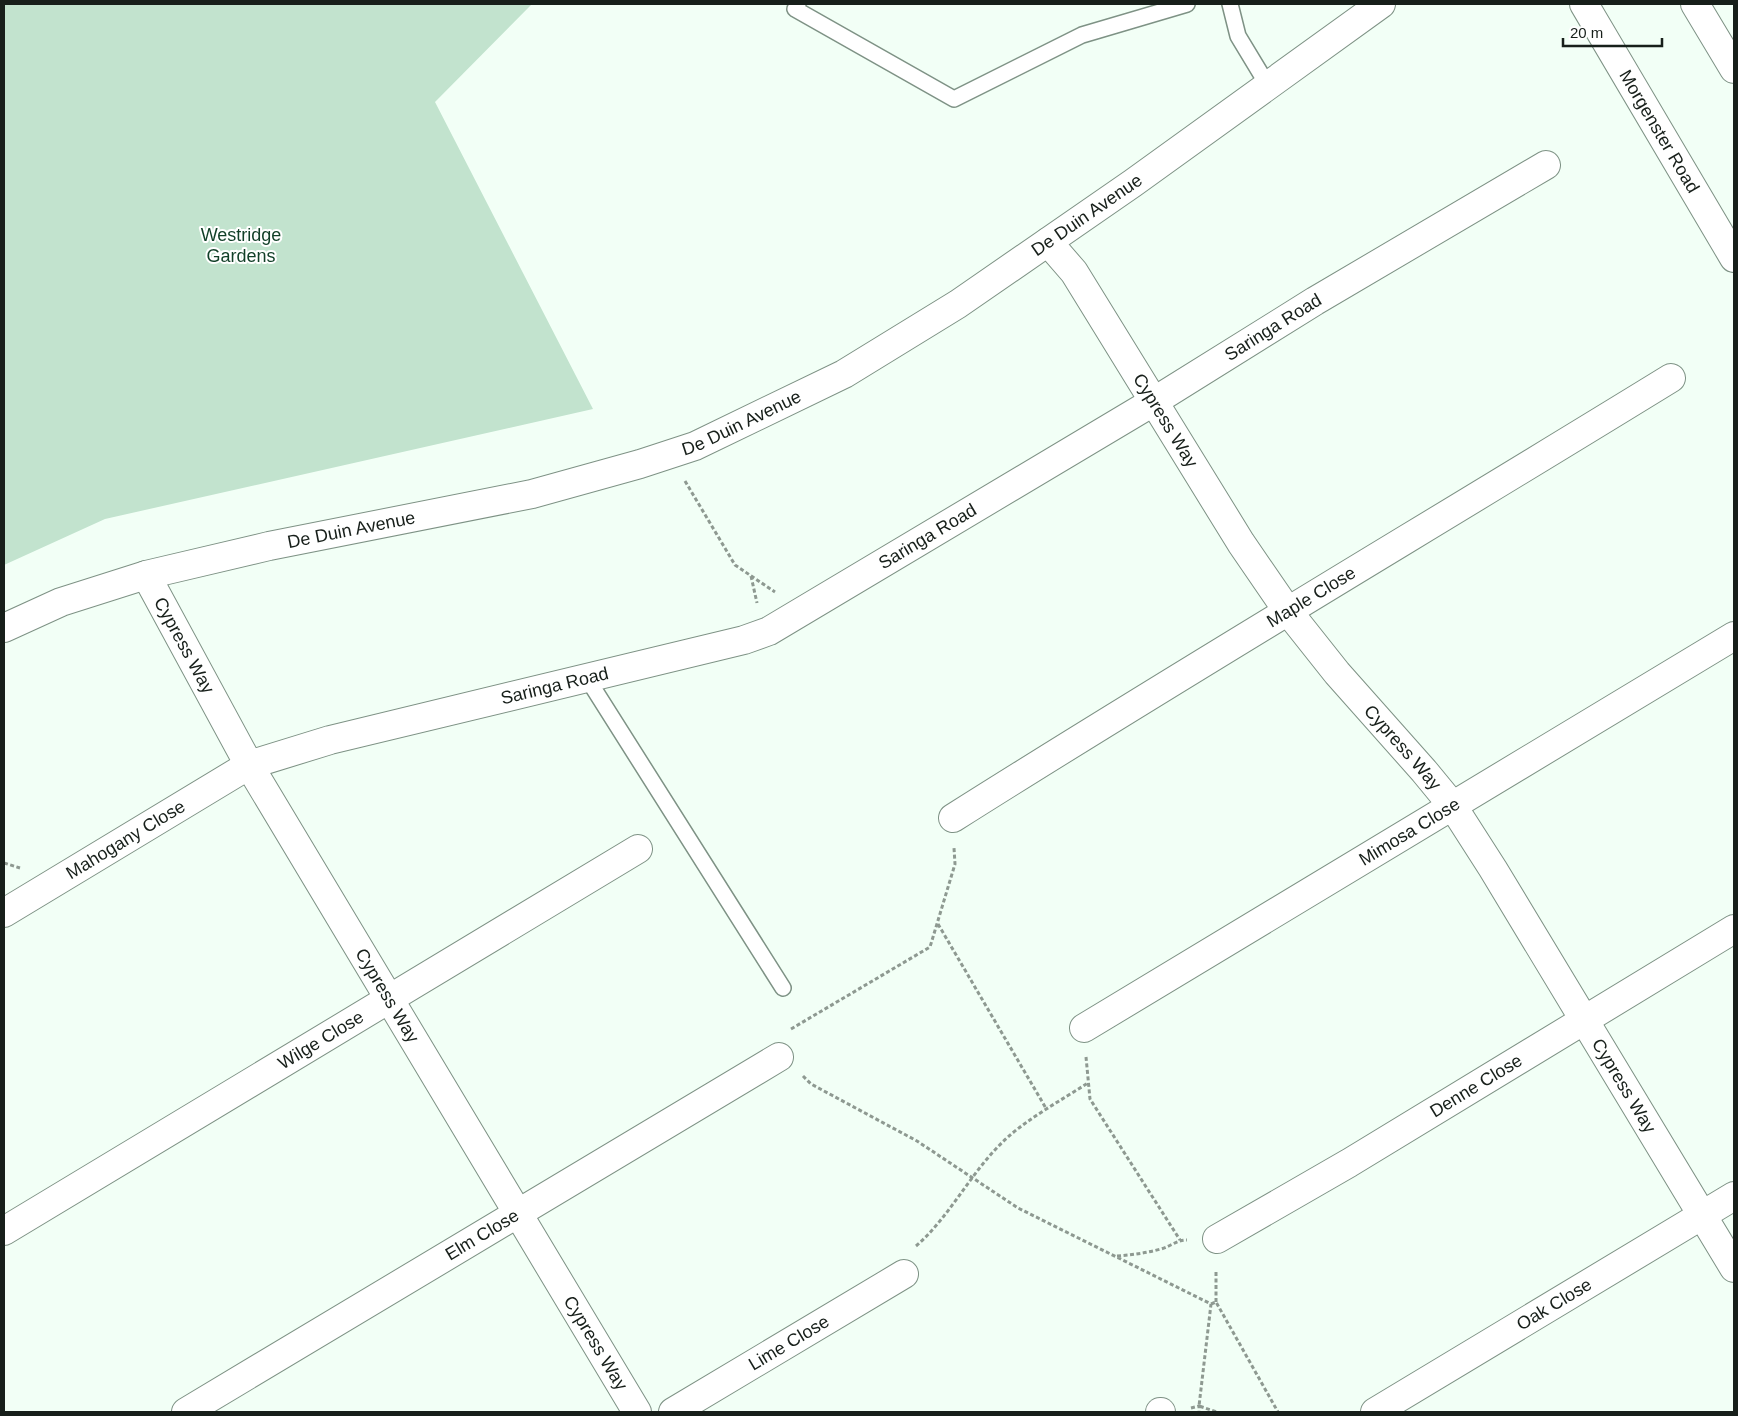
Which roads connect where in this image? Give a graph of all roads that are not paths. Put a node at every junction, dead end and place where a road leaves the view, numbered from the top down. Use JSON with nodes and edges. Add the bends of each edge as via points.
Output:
{"nodes":[{"id":1,"x":1187,"y":4,"type":"edge"},
{"id":2,"x":1230,"y":4,"type":"edge"},
{"id":3,"x":1381,"y":4,"type":"edge"},
{"id":4,"x":1584,"y":4,"type":"edge"},
{"id":5,"x":1695,"y":4,"type":"edge"},
{"id":6,"x":794,"y":5,"type":"edge"},
{"id":7,"x":1734,"y":69,"type":"edge"},
{"id":8,"x":1267,"y":84,"type":"junction"},
{"id":9,"x":1546,"y":165,"type":"dead end"},
{"id":10,"x":1048,"y":242,"type":"junction"},
{"id":11,"x":1734,"y":258,"type":"edge"},
{"id":12,"x":1671,"y":378,"type":"dead end"},
{"id":13,"x":1153,"y":402,"type":"junction"},
{"id":14,"x":146,"y":575,"type":"junction"},
{"id":15,"x":1287,"y":610,"type":"junction"},
{"id":16,"x":4,"y":628,"type":"edge"},
{"id":17,"x":1734,"y":636,"type":"edge"},
{"id":18,"x":588,"y":678,"type":"junction"},
{"id":19,"x":249,"y":765,"type":"junction"},
{"id":20,"x":1452,"y":806,"type":"junction"},
{"id":21,"x":953,"y":818,"type":"dead end"},
{"id":22,"x":638,"y":848,"type":"dead end"},
{"id":23,"x":4,"y":913,"type":"edge"},
{"id":24,"x":1734,"y":930,"type":"edge"},
{"id":25,"x":782,"y":988,"type":"dead end"},
{"id":26,"x":388,"y":999,"type":"junction"},
{"id":27,"x":1585,"y":1020,"type":"junction"},
{"id":28,"x":1084,"y":1028,"type":"dead end"},
{"id":29,"x":781,"y":1045,"type":"road end"},
{"id":30,"x":1734,"y":1196,"type":"edge"},
{"id":31,"x":517,"y":1214,"type":"junction"},
{"id":32,"x":1702,"y":1216,"type":"junction"},
{"id":33,"x":4,"y":1231,"type":"edge"},
{"id":34,"x":1217,"y":1239,"type":"dead end"},
{"id":35,"x":908,"y":1262,"type":"road end"},
{"id":36,"x":1734,"y":1268,"type":"edge"},
{"id":37,"x":186,"y":1412,"type":"edge"},
{"id":38,"x":637,"y":1412,"type":"edge"},
{"id":39,"x":673,"y":1412,"type":"edge"},
{"id":40,"x":1375,"y":1412,"type":"edge"}],
"edges":[{"from":1,"to":6,"type":"lane","via":[[1082,35],[954,99]]},
{"from":2,"to":8,"type":"lane","via":[[1238,36]]},
{"from":3,"to":8,"type":"street","name":"De Duin Avenue"},
{"from":4,"to":11,"type":"street","name":"Morgenster Road"},
{"from":5,"to":7,"type":"street"},
{"from":8,"to":10,"type":"street","name":"De Duin Avenue"},
{"from":9,"to":13,"type":"street","name":"Saringa Road","via":[[1315,301]]},
{"from":10,"to":13,"type":"street","name":"Cypress Way","via":[[1074,272]]},
{"from":10,"to":14,"type":"street","name":"De Duin Avenue","via":[[958,304],[844,374],[695,446],[532,494],[269,546]]},
{"from":12,"to":15,"type":"street","name":"Maple Close","via":[[1431,526]]},
{"from":13,"to":15,"type":"street","name":"Cypress Way"},
{"from":13,"to":18,"type":"street","name":"Saringa Road","via":[[769,631]]},
{"from":14,"to":16,"type":"street","name":"De Duin Avenue","via":[[61,602]]},
{"from":14,"to":19,"type":"street","name":"Cypress Way"},
{"from":15,"to":20,"type":"street","name":"Cypress Way"},
{"from":15,"to":21,"type":"street","name":"Maple Close"},
{"from":17,"to":20,"type":"street","name":"Mimosa Close"},
{"from":18,"to":19,"type":"street","name":"Saringa Road","via":[[330,740]]},
{"from":18,"to":25,"type":"lane"},
{"from":19,"to":23,"type":"street","name":"Mahogany Close"},
{"from":19,"to":26,"type":"street","name":"Cypress Way"},
{"from":20,"to":27,"type":"street","name":"Cypress Way"},
{"from":20,"to":28,"type":"street","name":"Mimosa Close"},
{"from":22,"to":26,"type":"street","name":"Wilge Close"},
{"from":24,"to":27,"type":"street","name":"Denne Close"},
{"from":26,"to":31,"type":"street","name":"Cypress Way"},
{"from":26,"to":33,"type":"street","name":"Wilge Close"},
{"from":27,"to":32,"type":"street","name":"Cypress Way"},
{"from":27,"to":34,"type":"street","name":"Denne Close","via":[[1350,1163]]},
{"from":29,"to":31,"type":"street","name":"Elm Close"},
{"from":30,"to":32,"type":"street","name":"Oak Close"},
{"from":31,"to":37,"type":"street","name":"Elm Close"},
{"from":31,"to":38,"type":"street","name":"Cypress Way"},
{"from":32,"to":36,"type":"street","name":"Cypress Way"},
{"from":32,"to":40,"type":"street","name":"Oak Close"},
{"from":35,"to":39,"type":"street","name":"Lime Close"}]}
